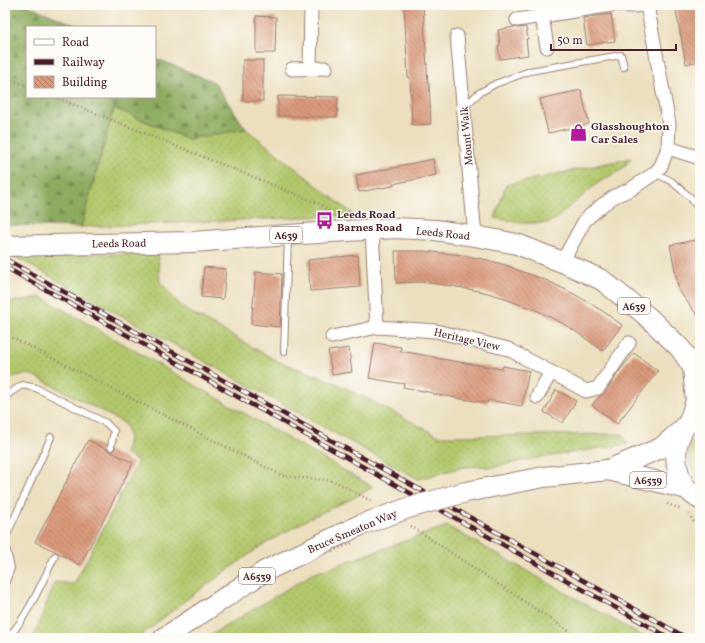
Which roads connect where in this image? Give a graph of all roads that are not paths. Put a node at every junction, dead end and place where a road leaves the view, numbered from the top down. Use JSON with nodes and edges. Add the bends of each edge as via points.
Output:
{"nodes":[{"id":1,"x":311,"y":5,"type":"edge"},
{"id":2,"x":612,"y":5,"type":"edge"},
{"id":3,"x":621,"y":5,"type":"edge"},
{"id":4,"x":647,"y":5,"type":"edge"},
{"id":5,"x":542,"y":16,"type":"junction"},
{"id":6,"x":517,"y":20,"type":"dead end"},
{"id":7,"x":457,"y":36,"type":"dead end"},
{"id":8,"x":547,"y":47,"type":"dead end"},
{"id":9,"x":624,"y":67,"type":"dead end"},
{"id":10,"x":310,"y":68,"type":"junction"},
{"id":11,"x":326,"y":68,"type":"dead end"},
{"id":12,"x":292,"y":69,"type":"dead end"},
{"id":13,"x":464,"y":107,"type":"junction"},
{"id":14,"x":668,"y":148,"type":"junction"},
{"id":15,"x":700,"y":158,"type":"edge"},
{"id":16,"x":656,"y":173,"type":"junction"},
{"id":17,"x":700,"y":211,"type":"edge"},
{"id":18,"x":372,"y":230,"type":"junction"},
{"id":19,"x":289,"y":235,"type":"junction"},
{"id":20,"x":475,"y":236,"type":"junction"},
{"id":21,"x":5,"y":246,"type":"edge"},
{"id":22,"x":562,"y":262,"type":"junction"},
{"id":23,"x":377,"y":327,"type":"junction"},
{"id":24,"x":332,"y":337,"type":"dead end"},
{"id":25,"x":629,"y":343,"type":"dead end"},
{"id":26,"x":284,"y":352,"type":"dead end"},
{"id":27,"x":697,"y":370,"type":"edge"},
{"id":28,"x":551,"y":372,"type":"junction"},
{"id":29,"x":537,"y":397,"type":"dead end"},
{"id":30,"x":5,"y":403,"type":"edge"},
{"id":31,"x":691,"y":422,"type":"edge"},
{"id":32,"x":51,"y":437,"type":"dead end"},
{"id":33,"x":111,"y":447,"type":"dead end"},
{"id":34,"x":608,"y":470,"type":"junction"},
{"id":35,"x":694,"y":494,"type":"edge"},
{"id":36,"x":5,"y":539,"type":"edge"},
{"id":37,"x":5,"y":543,"type":"edge"},
{"id":38,"x":55,"y":556,"type":"dead end"},
{"id":39,"x":5,"y":584,"type":"edge"},
{"id":40,"x":8,"y":638,"type":"edge"},
{"id":41,"x":164,"y":638,"type":"edge"}],
"edges":[{"from":1,"to":10,"type":"street"},
{"from":2,"to":5,"type":"street"},
{"from":3,"to":4,"type":"street"},
{"from":4,"to":14,"type":"street","via":[[669,124]]},
{"from":5,"to":6,"type":"street"},
{"from":5,"to":8,"type":"street"},
{"from":7,"to":13,"type":"street","name":"Mount Walk"},
{"from":9,"to":13,"type":"lane","via":[[621,55],[530,71],[479,93]]},
{"from":10,"to":11,"type":"street"},
{"from":10,"to":12,"type":"street"},
{"from":13,"to":20,"type":"street","name":"Mount Walk"},
{"from":14,"to":15,"type":"street"},
{"from":14,"to":16,"type":"street"},
{"from":16,"to":17,"type":"lane","via":[[691,198]]},
{"from":16,"to":22,"type":"street","via":[[615,196],[585,220]]},
{"from":18,"to":19,"type":"main road","name":"Leeds Road","number":"A639"},
{"from":18,"to":20,"type":"main road","name":"Leeds Road","number":"A639","via":[[435,230]]},
{"from":18,"to":23,"type":"street"},
{"from":19,"to":21,"type":"main road","name":"Leeds Road","number":"A639","via":[[192,242]]},
{"from":19,"to":26,"type":"lane"},
{"from":20,"to":22,"type":"main road","name":"Leeds Road","number":"A639","via":[[517,244]]},
{"from":22,"to":27,"type":"main road","name":"Leeds Road","number":"A639","via":[[602,280],[648,317],[680,348]]},
{"from":23,"to":24,"type":"street","name":"Heritage View"},
{"from":23,"to":28,"type":"street","name":"Heritage View","via":[[436,331],[508,349]]},
{"from":25,"to":28,"type":"street","name":"Heritage View","via":[[598,388],[586,391]]},
{"from":27,"to":31,"type":"main road","name":"Leeds Road","number":"A639","via":[[696,401]]},
{"from":28,"to":29,"type":"street"},
{"from":30,"to":33,"type":"lane","via":[[7,395],[22,385],[36,388],[106,424],[114,431]]},
{"from":31,"to":34,"type":"main road","name":"Bruce Smeaton Way","number":"A6539","via":[[661,448]]},
{"from":31,"to":35,"type":"main road","name":"Leeds Road","number":"A639","via":[[677,444],[676,459],[680,476]]},
{"from":32,"to":36,"type":"lane"},
{"from":34,"to":35,"type":"main road","name":"Bruce Smeaton Way","number":"A6539"},
{"from":34,"to":41,"type":"main road","name":"Bruce Smeaton Way","number":"A6539","bridge":true,"via":[[544,477],[466,492],[408,508],[358,526],[264,571]]},
{"from":37,"to":39,"type":"lane","via":[[11,568]]},
{"from":38,"to":40,"type":"lane","via":[[33,600]]}]}
